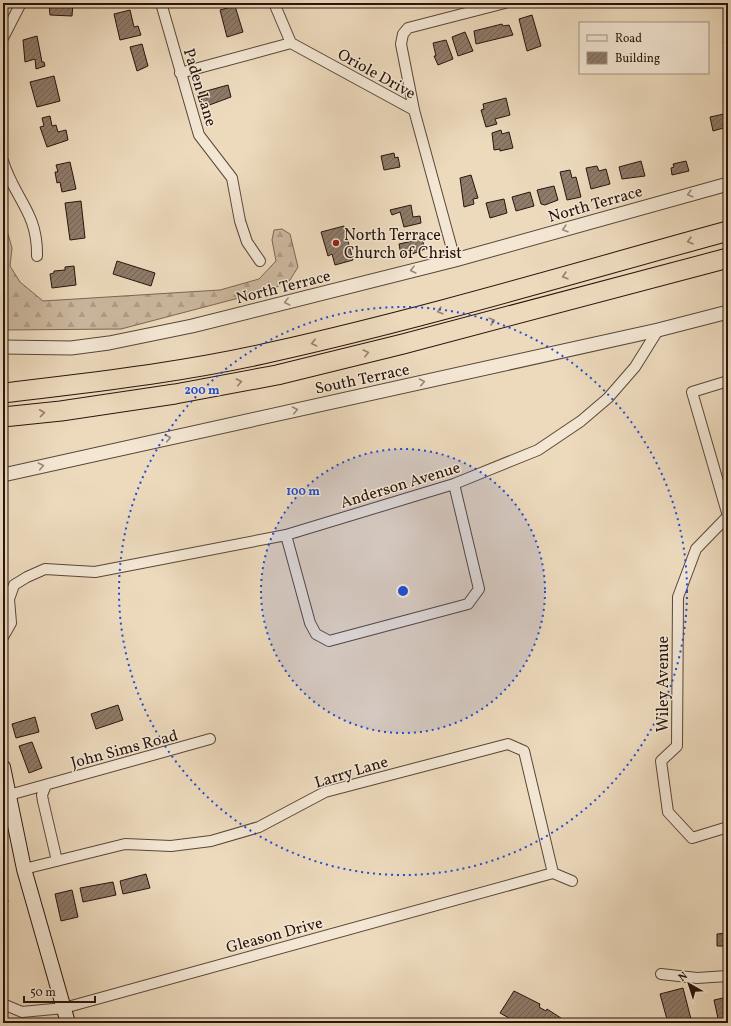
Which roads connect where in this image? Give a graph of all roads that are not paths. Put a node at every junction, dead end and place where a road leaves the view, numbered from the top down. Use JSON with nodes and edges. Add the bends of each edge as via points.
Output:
{"nodes":[{"id":1,"x":21,"y":3,"type":"edge"},
{"id":2,"x":161,"y":3,"type":"edge"},
{"id":3,"x":274,"y":3,"type":"edge"},
{"id":4,"x":505,"y":3,"type":"edge"},
{"id":5,"x":489,"y":5,"type":"edge"},
{"id":6,"x":3,"y":38,"type":"edge"},
{"id":7,"x":291,"y":43,"type":"junction"},
{"id":8,"x":180,"y":73,"type":"junction"},
{"id":9,"x":414,"y":110,"type":"junction"},
{"id":10,"x":3,"y":161,"type":"edge"},
{"id":11,"x":728,"y":184,"type":"edge"},
{"id":12,"x":728,"y":231,"type":"edge"},
{"id":13,"x":36,"y":256,"type":"dead end"},
{"id":14,"x":728,"y":258,"type":"edge"},
{"id":15,"x":455,"y":260,"type":"junction"},
{"id":16,"x":260,"y":261,"type":"dead end"},
{"id":17,"x":728,"y":312,"type":"edge"},
{"id":18,"x":658,"y":330,"type":"junction"},
{"id":19,"x":3,"y":347,"type":"edge"},
{"id":20,"x":728,"y":381,"type":"edge"},
{"id":21,"x":3,"y":393,"type":"edge"},
{"id":22,"x":3,"y":417,"type":"edge"},
{"id":23,"x":3,"y":475,"type":"edge"},
{"id":24,"x":454,"y":484,"type":"junction"},
{"id":25,"x":728,"y":516,"type":"edge"},
{"id":26,"x":286,"y":535,"type":"junction"},
{"id":27,"x":3,"y":637,"type":"edge"},
{"id":28,"x":210,"y":739,"type":"dead end"},
{"id":29,"x":3,"y":767,"type":"edge"},
{"id":30,"x":46,"y":785,"type":"junction"},
{"id":31,"x":9,"y":795,"type":"junction"},
{"id":32,"x":728,"y":827,"type":"edge"},
{"id":33,"x":57,"y":861,"type":"junction"},
{"id":34,"x":24,"y":869,"type":"junction"},
{"id":35,"x":553,"y":873,"type":"junction"},
{"id":36,"x":572,"y":881,"type":"dead end"},
{"id":37,"x":661,"y":974,"type":"dead end"},
{"id":38,"x":728,"y":976,"type":"edge"},
{"id":39,"x":3,"y":1004,"type":"edge"},
{"id":40,"x":64,"y":1008,"type":"junction"},
{"id":41,"x":68,"y":1023,"type":"edge"}],
"edges":[{"from":1,"to":6,"type":"street"},
{"from":2,"to":8,"type":"street","name":"Paden Lane"},
{"from":3,"to":7,"type":"street"},
{"from":4,"to":5,"type":"street"},
{"from":5,"to":9,"type":"street","via":[[408,28],[403,34],[401,44]]},
{"from":7,"to":8,"type":"street"},
{"from":7,"to":9,"type":"street","name":"Oriole Drive"},
{"from":8,"to":16,"type":"street","name":"Paden Lane","via":[[199,135],[232,178],[240,221],[247,242]]},
{"from":9,"to":15,"type":"street","name":"Oriole Drive"},
{"from":10,"to":13,"type":"street","via":[[7,174],[31,216],[37,237]]},
{"from":11,"to":15,"type":"street","name":"North Terrace","one_way":true},
{"from":12,"to":21,"type":"highway","one_way":true,"via":[[393,324],[275,352],[182,370]]},
{"from":22,"to":14,"type":"highway","one_way":true,"via":[[167,395],[277,375]]},
{"from":15,"to":19,"type":"street","name":"North Terrace","one_way":true,"via":[[192,326],[109,343],[71,348]]},
{"from":17,"to":18,"type":"street","name":"South Terrace"},
{"from":23,"to":18,"type":"street","name":"South Terrace","one_way":true},
{"from":18,"to":24,"type":"street","name":"Anderson Avenue","via":[[635,367],[608,398],[581,421],[538,450]]},
{"from":20,"to":25,"type":"street","via":[[692,392]]},
{"from":24,"to":26,"type":"street","name":"Anderson Avenue"},
{"from":24,"to":26,"type":"street","via":[[479,589],[468,604],[329,640],[316,634],[310,623]]},
{"from":25,"to":32,"type":"street","name":"Wiley Avenue","via":[[696,549],[678,597],[677,746],[661,761],[668,812],[692,838]]},
{"from":26,"to":27,"type":"street","name":"Anderson Avenue","via":[[95,572],[45,569],[14,585],[9,599],[11,623]]},
{"from":28,"to":30,"type":"street","name":"John Sims Road"},
{"from":29,"to":31,"type":"main road"},
{"from":30,"to":31,"type":"street","name":"John Sims Road"},
{"from":30,"to":33,"type":"street","via":[[42,801]]},
{"from":31,"to":34,"type":"main road"},
{"from":33,"to":34,"type":"street","name":"Larry Lane"},
{"from":33,"to":35,"type":"street","name":"Larry Lane","via":[[125,844],[171,846],[211,840],[259,828],[325,792],[508,744],[524,751]]},
{"from":34,"to":40,"type":"main road"},
{"from":35,"to":36,"type":"street"},
{"from":35,"to":40,"type":"street","name":"Gleason Drive"},
{"from":37,"to":38,"type":"street","via":[[697,978]]},
{"from":39,"to":40,"type":"street","name":"Gleason Drive","via":[[22,1012]]},
{"from":40,"to":41,"type":"main road"}]}
